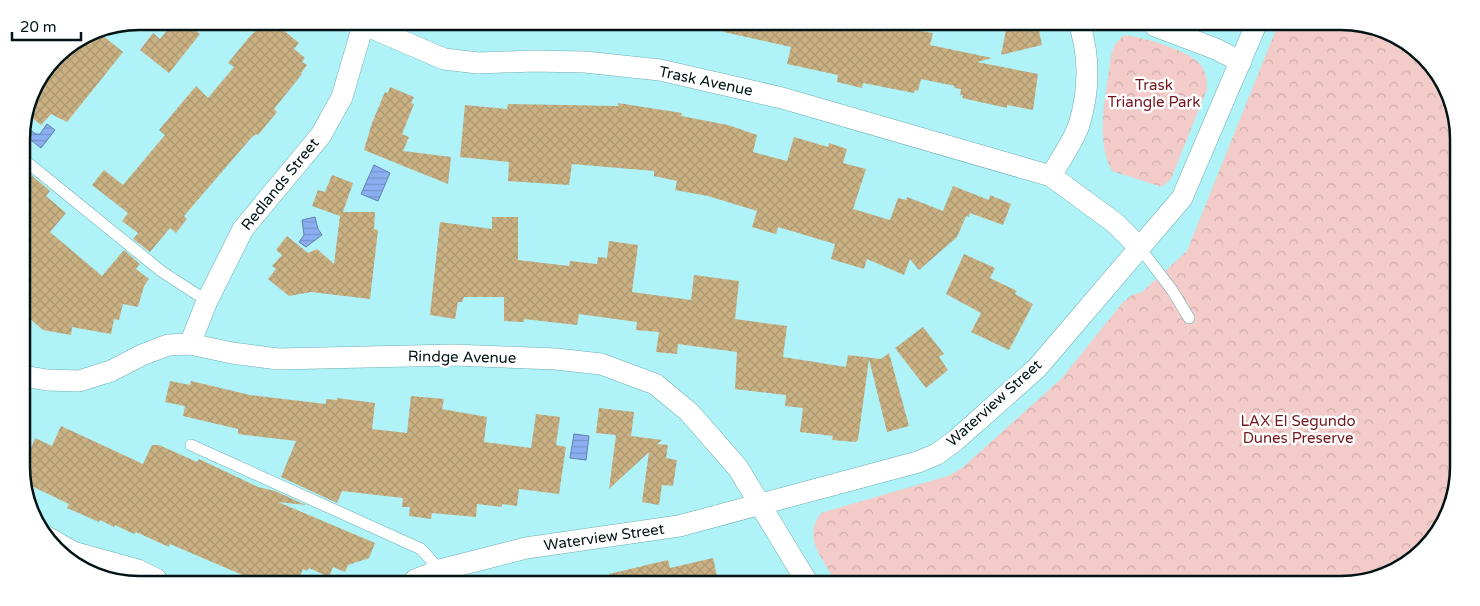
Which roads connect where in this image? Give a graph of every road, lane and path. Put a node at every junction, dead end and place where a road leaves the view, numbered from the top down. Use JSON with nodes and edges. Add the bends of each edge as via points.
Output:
{"nodes":[{"id":1,"x":360,"y":30,"type":"edge"},
{"id":2,"x":378,"y":30,"type":"edge"},
{"id":3,"x":1081,"y":30,"type":"edge"},
{"id":4,"x":1166,"y":30,"type":"edge"},
{"id":5,"x":1254,"y":30,"type":"edge"},
{"id":6,"x":1241,"y":62,"type":"junction"},
{"id":7,"x":30,"y":165,"type":"edge"},
{"id":8,"x":1051,"y":176,"type":"junction"},
{"id":9,"x":1140,"y":248,"type":"junction"},
{"id":10,"x":207,"y":301,"type":"junction"},
{"id":11,"x":1189,"y":318,"type":"dead end"},
{"id":12,"x":190,"y":344,"type":"junction"},
{"id":13,"x":30,"y":377,"type":"edge"},
{"id":14,"x":190,"y":446,"type":"dead end"},
{"id":15,"x":761,"y":505,"type":"junction"},
{"id":16,"x":66,"y":548,"type":"edge"},
{"id":17,"x":440,"y":570,"type":"junction"},
{"id":18,"x":150,"y":576,"type":"edge"},
{"id":19,"x":425,"y":576,"type":"edge"},
{"id":20,"x":803,"y":576,"type":"edge"}],
"edges":[{"from":1,"to":10,"type":"street","name":"Redlands Street","via":[[342,97],[321,134],[243,229]]},
{"from":2,"to":8,"type":"street","name":"Trask Avenue","via":[[444,58],[478,63],[585,62],[660,70],[782,98]]},
{"from":3,"to":8,"type":"street","via":[[1088,60],[1086,95],[1078,125]]},
{"from":4,"to":6,"type":"street"},
{"from":5,"to":6,"type":"street","name":"Waterview Street"},
{"from":6,"to":9,"type":"street","name":"Waterview Street","via":[[1182,198]]},
{"from":7,"to":10,"type":"lane","via":[[161,271]]},
{"from":8,"to":9,"type":"street","via":[[1115,223]]},
{"from":9,"to":11,"type":"lane"},
{"from":9,"to":15,"type":"street","name":"Waterview Street","via":[[1037,368],[937,454]]},
{"from":10,"to":12,"type":"street","name":"Redlands Street"},
{"from":12,"to":13,"type":"street","name":"Rindge Avenue","via":[[168,345],[111,371],[79,381]]},
{"from":12,"to":15,"type":"street","name":"Rindge Avenue","via":[[278,359],[454,355],[601,364],[655,384],[689,412],[738,468]]},
{"from":14,"to":17,"type":"lane","via":[[421,549]]},
{"from":15,"to":17,"type":"street","name":"Waterview Street","via":[[679,526],[526,548]]},
{"from":15,"to":20,"type":"street","name":"Rindge Avenue"},
{"from":16,"to":18,"type":"street"},
{"from":17,"to":19,"type":"street","name":"Waterview Street"}]}
